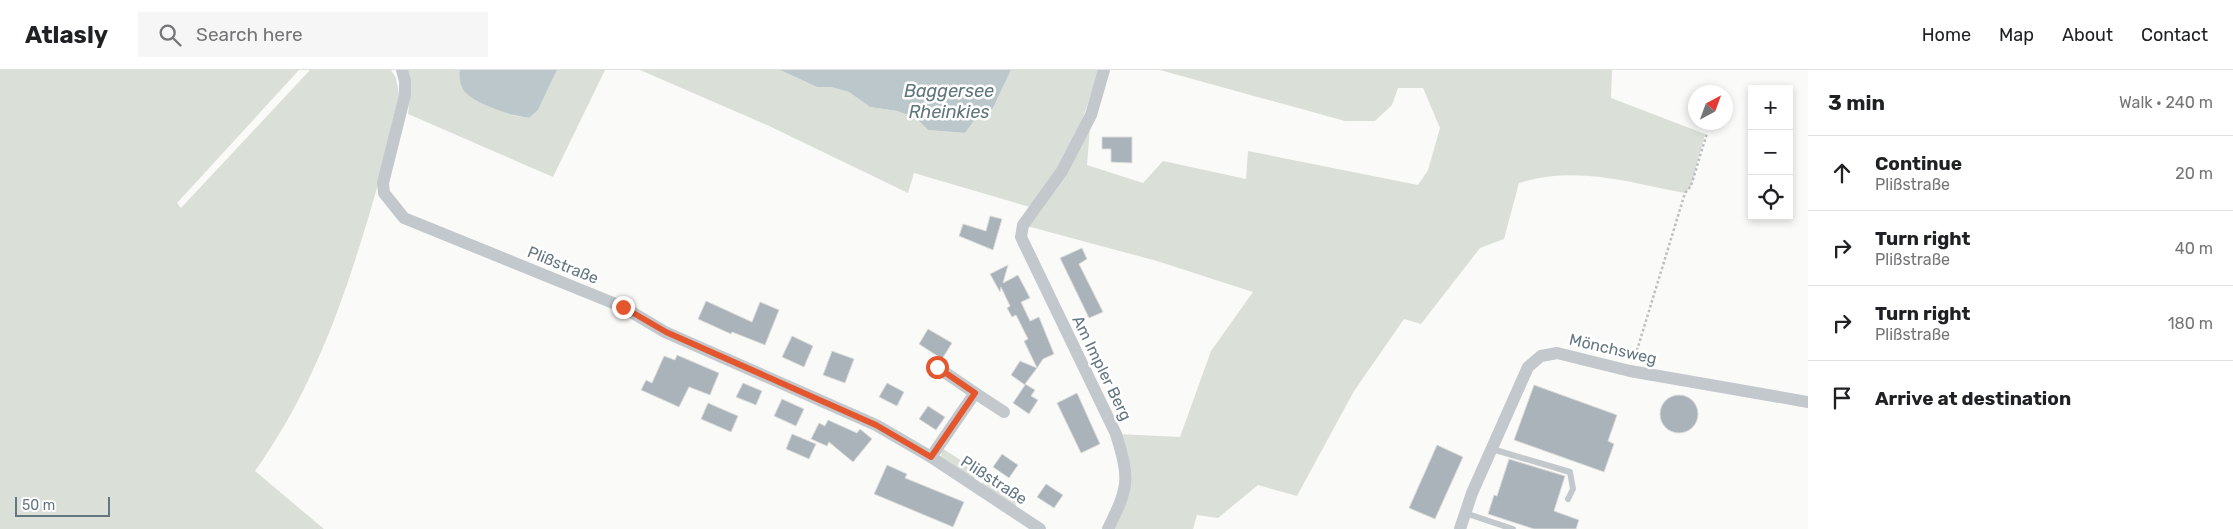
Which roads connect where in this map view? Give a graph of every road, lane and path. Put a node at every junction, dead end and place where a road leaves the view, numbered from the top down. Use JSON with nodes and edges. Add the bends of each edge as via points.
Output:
{"nodes":[{"id":1,"x":402,"y":70,"type":"edge"},
{"id":2,"x":1104,"y":70,"type":"edge"},
{"id":3,"x":1707,"y":133,"type":"dead end"},
{"id":4,"x":937,"y":367,"type":"dead end"},
{"id":5,"x":1630,"y":371,"type":"junction"},
{"id":6,"x":975,"y":393,"type":"junction"},
{"id":7,"x":1808,"y":402,"type":"edge"},
{"id":8,"x":1004,"y":412,"type":"dead end"},
{"id":9,"x":1492,"y":449,"type":"junction"},
{"id":10,"x":931,"y":457,"type":"junction"},
{"id":11,"x":1568,"y":499,"type":"dead end"},
{"id":12,"x":1465,"y":513,"type":"junction"},
{"id":13,"x":1040,"y":529,"type":"edge"},
{"id":14,"x":1108,"y":529,"type":"edge"},
{"id":15,"x":1460,"y":529,"type":"edge"},
{"id":16,"x":1513,"y":529,"type":"edge"}],
"edges":[{"from":1,"to":10,"type":"street","name":"Plißstraße","via":[[406,81],[405,95],[383,183],[384,193],[404,218],[623,307],[666,332],[876,425]]},
{"from":2,"to":14,"type":"street","name":"Am Impler Berg","via":[[1091,115],[1062,171],[1023,225],[1021,237],[1116,434],[1126,468],[1124,496]]},
{"from":3,"to":5,"type":"path"},
{"from":4,"to":6,"type":"street"},
{"from":5,"to":7,"type":"street","name":"Mönchsweg"},
{"from":5,"to":9,"type":"street","name":"Mönchsweg","via":[[1557,353],[1542,356],[1528,367]]},
{"from":6,"to":8,"type":"street"},
{"from":6,"to":10,"type":"street"},
{"from":9,"to":11,"type":"lane","via":[[1570,472],[1573,489]]},
{"from":9,"to":12,"type":"street","name":"Mönchsweg"},
{"from":10,"to":13,"type":"street","name":"Plißstraße"},
{"from":12,"to":15,"type":"street","name":"Mönchsweg"},
{"from":12,"to":16,"type":"lane"}]}
